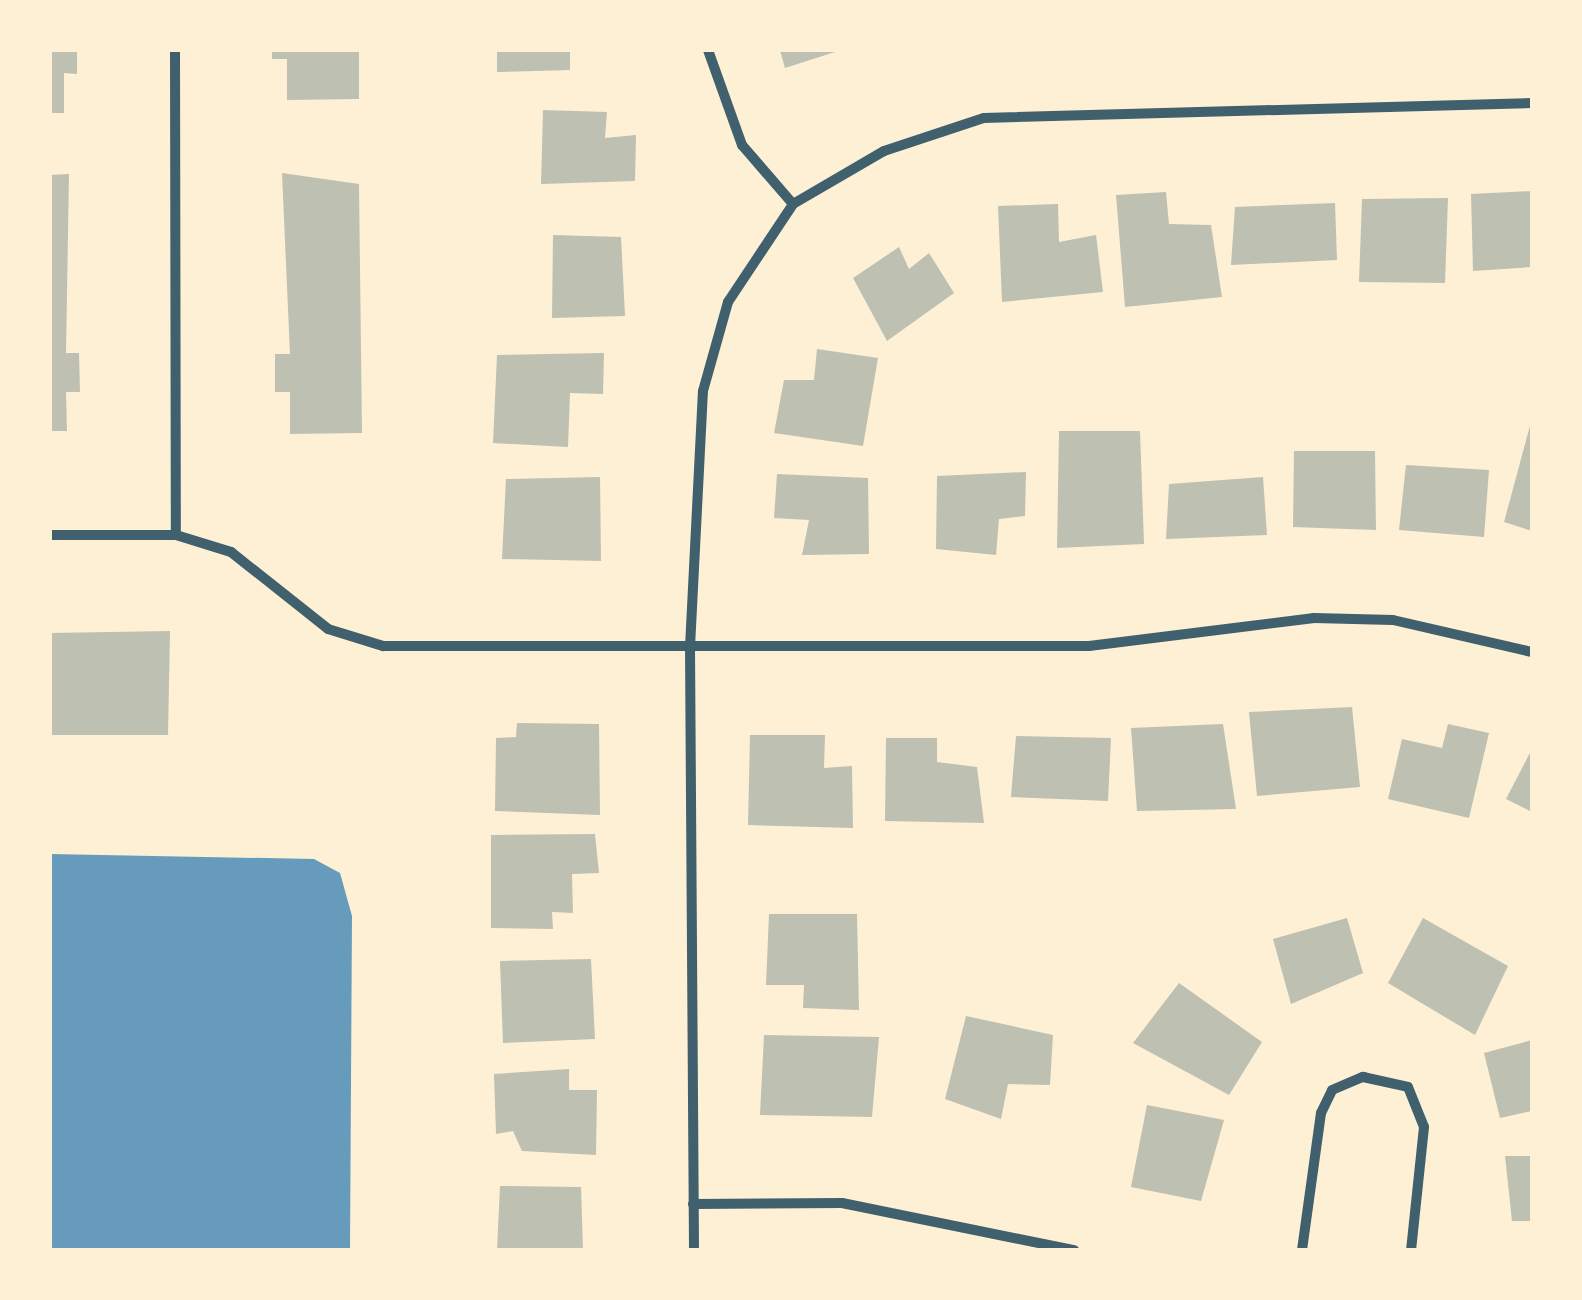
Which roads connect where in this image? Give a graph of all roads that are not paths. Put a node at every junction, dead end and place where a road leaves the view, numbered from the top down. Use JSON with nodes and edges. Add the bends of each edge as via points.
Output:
{"nodes":[{"id":1,"x":174,"y":50,"type":"edge"},
{"id":2,"x":708,"y":50,"type":"edge"},
{"id":3,"x":1532,"y":104,"type":"edge"},
{"id":4,"x":793,"y":204,"type":"junction"},
{"id":5,"x":50,"y":535,"type":"edge"},
{"id":6,"x":176,"y":535,"type":"junction"},
{"id":7,"x":690,"y":646,"type":"junction"},
{"id":8,"x":1532,"y":652,"type":"edge"},
{"id":9,"x":693,"y":1204,"type":"junction"},
{"id":10,"x":694,"y":1250,"type":"edge"},
{"id":11,"x":1074,"y":1250,"type":"edge"},
{"id":12,"x":1302,"y":1250,"type":"edge"},
{"id":13,"x":1411,"y":1250,"type":"edge"}],
"edges":[{"from":1,"to":6,"type":"street"},
{"from":2,"to":4,"type":"street","via":[[742,144]]},
{"from":3,"to":4,"type":"street","via":[[984,118],[884,151]]},
{"from":4,"to":7,"type":"street","via":[[728,302],[703,391]]},
{"from":5,"to":6,"type":"street"},
{"from":6,"to":7,"type":"street","via":[[231,552],[328,628],[382,646]]},
{"from":7,"to":8,"type":"street","via":[[1089,646],[1314,618],[1393,620]]},
{"from":7,"to":9,"type":"street"},
{"from":9,"to":10,"type":"street"},
{"from":9,"to":11,"type":"street","via":[[842,1203]]},
{"from":12,"to":13,"type":"street","via":[[1321,1113],[1332,1090],[1363,1077],[1408,1087],[1424,1127]]}]}
